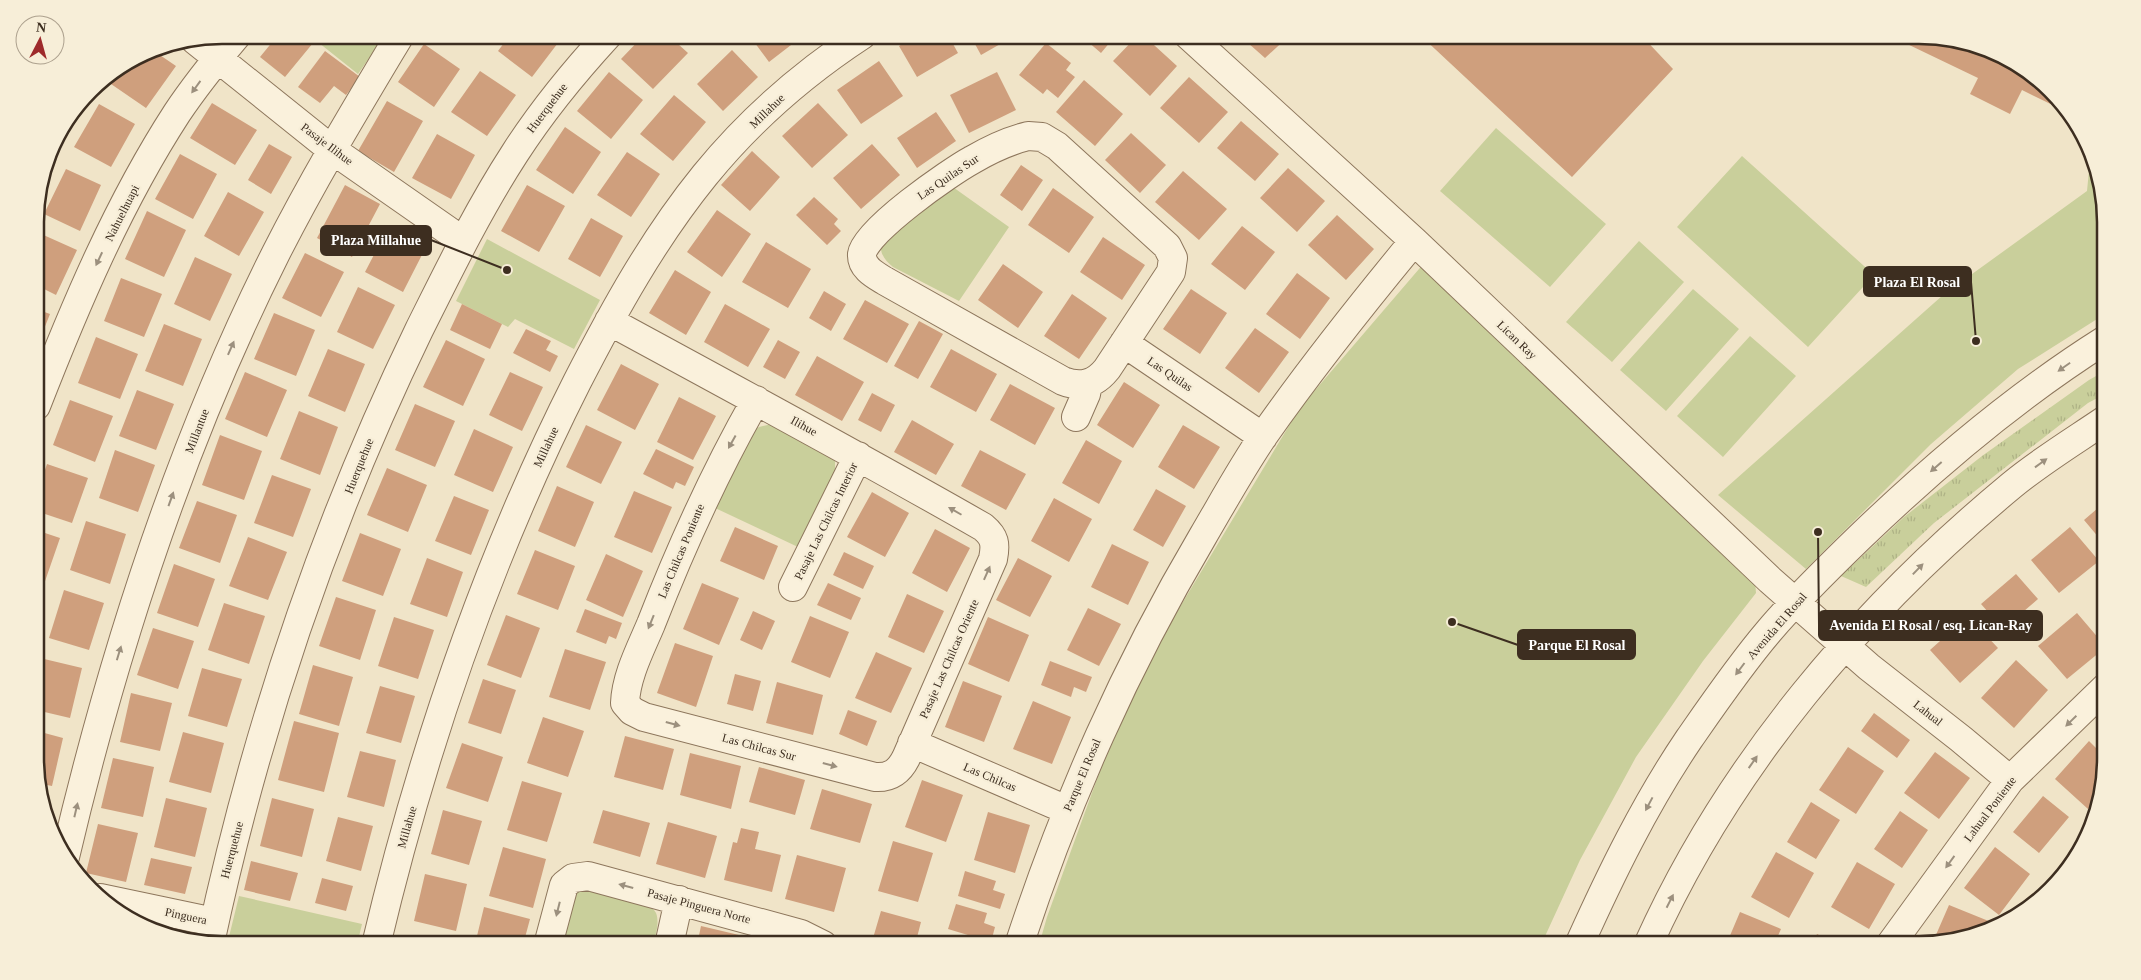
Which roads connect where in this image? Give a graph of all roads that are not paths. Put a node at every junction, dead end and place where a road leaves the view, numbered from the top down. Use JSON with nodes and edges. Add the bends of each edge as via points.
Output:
{"nodes":[{"id":1,"x":230,"y":44,"type":"edge"},
{"id":2,"x":395,"y":44,"type":"edge"},
{"id":3,"x":600,"y":44,"type":"edge"},
{"id":4,"x":849,"y":44,"type":"edge"},
{"id":5,"x":1198,"y":44,"type":"edge"},
{"id":6,"x":201,"y":45,"type":"edge"},
{"id":7,"x":217,"y":59,"type":"junction"},
{"id":8,"x":331,"y":149,"type":"junction"},
{"id":9,"x":463,"y":241,"type":"junction"},
{"id":10,"x":1414,"y":241,"type":"junction"},
{"id":11,"x":609,"y":321,"type":"junction"},
{"id":12,"x":1124,"y":343,"type":"junction"},
{"id":13,"x":2097,"y":345,"type":"edge"},
{"id":14,"x":1088,"y":384,"type":"junction"},
{"id":15,"x":44,"y":387,"type":"edge"},
{"id":16,"x":756,"y":400,"type":"junction"},
{"id":17,"x":1076,"y":417,"type":"dead end"},
{"id":18,"x":2097,"y":426,"type":"edge"},
{"id":19,"x":1263,"y":437,"type":"junction"},
{"id":20,"x":858,"y":456,"type":"junction"},
{"id":21,"x":994,"y":539,"type":"joint"},
{"id":22,"x":793,"y":587,"type":"dead end"},
{"id":23,"x":1796,"y":603,"type":"junction"},
{"id":24,"x":1846,"y":645,"type":"junction"},
{"id":25,"x":2097,"y":696,"type":"edge"},
{"id":26,"x":628,"y":708,"type":"joint"},
{"id":27,"x":912,"y":743,"type":"junction"},
{"id":28,"x":893,"y":774,"type":"joint"},
{"id":29,"x":2010,"y":780,"type":"junction"},
{"id":30,"x":1067,"y":810,"type":"junction"},
{"id":31,"x":68,"y":846,"type":"edge"},
{"id":32,"x":679,"y":900,"type":"junction"},
{"id":33,"x":121,"y":904,"type":"edge"},
{"id":34,"x":212,"y":932,"type":"edge"},
{"id":35,"x":381,"y":936,"type":"edge"},
{"id":36,"x":550,"y":936,"type":"edge"},
{"id":37,"x":671,"y":936,"type":"edge"},
{"id":38,"x":805,"y":936,"type":"edge"},
{"id":39,"x":1022,"y":936,"type":"edge"},
{"id":40,"x":1583,"y":936,"type":"edge"},
{"id":41,"x":1653,"y":936,"type":"edge"},
{"id":42,"x":1897,"y":936,"type":"edge"}],
"edges":[{"from":1,"to":7,"type":"street","name":"Nahuelhuapi"},
{"from":2,"to":8,"type":"street","name":"Millantue"},
{"from":3,"to":9,"type":"street","name":"Huerquehue","via":[[536,122]]},
{"from":4,"to":11,"type":"street","name":"Millahue","via":[[805,76],[724,154],[665,229]]},
{"from":5,"to":10,"type":"street","name":"Lican Ray"},
{"from":6,"to":7,"type":"street","name":"Pasaje Ilihue"},
{"from":7,"to":8,"type":"street","name":"Pasaje Ilihue"},
{"from":7,"to":15,"type":"street","name":"Nahuelhuapi","one_way":true,"via":[[173,119],[133,190],[87,285]]},
{"from":8,"to":9,"type":"street","name":"Pasaje Ilihue"},
{"from":31,"to":8,"type":"street","name":"Millantue","one_way":true,"via":[[112,676],[146,569],[191,446],[233,345]]},
{"from":9,"to":34,"type":"street","name":"Huerquehue","via":[[391,389],[308,600],[260,749]]},
{"from":10,"to":19,"type":"street","name":"Parque El Rosal","via":[[1335,338]]},
{"from":10,"to":23,"type":"street","name":"Lican Ray"},
{"from":11,"to":16,"type":"street","name":"Ilihue"},
{"from":11,"to":35,"type":"street","name":"Millahue","via":[[547,444],[477,612],[419,785]]},
{"from":12,"to":14,"type":"street","via":[[1101,376]]},
{"from":12,"to":14,"type":"street","name":"Las Quilas Sur","via":[[1171,272],[1173,258],[1170,251],[1057,146],[1042,137],[1018,138],[971,160],[929,188],[880,228],[864,247],[865,266],[885,282],[1063,381]]},
{"from":12,"to":19,"type":"street","name":"Las Quilas"},
{"from":13,"to":23,"type":"street","name":"Avenida El Rosal","one_way":true,"via":[[2035,387],[1939,464]]},
{"from":14,"to":17,"type":"street"},
{"from":16,"to":20,"type":"street","name":"Ilihue"},
{"from":16,"to":26,"type":"street","name":"Las Chilcas Poniente","one_way":true,"via":[[714,476],[662,594],[627,688],[625,703]]},
{"from":24,"to":18,"type":"street","one_way":true,"via":[[1935,552],[2013,484]]},
{"from":19,"to":30,"type":"street","name":"Parque El Rosal","via":[[1152,626],[1106,719]]},
{"from":21,"to":20,"type":"street","name":"Ilihue","one_way":true,"via":[[983,527]]},
{"from":20,"to":22,"type":"street","name":"Pasaje Las Chilcas Interior"},
{"from":27,"to":21,"type":"street","name":"Pasaje Las Chilcas Oriente","one_way":true,"via":[[993,559]]},
{"from":23,"to":24,"type":"street","name":"Lican Ray"},
{"from":23,"to":40,"type":"street","name":"Avenida El Rosal","one_way":true,"via":[[1769,631],[1688,740],[1625,849]]},
{"from":24,"to":29,"type":"street","name":"Lahual"},
{"from":41,"to":24,"type":"street","one_way":true,"via":[[1734,789],[1776,728]]},
{"from":25,"to":29,"type":"street","name":"Lahual Poniente","one_way":true},
{"from":26,"to":28,"type":"street","name":"Las Chilcas Sur","one_way":true,"via":[[644,717],[875,777]]},
{"from":27,"to":28,"type":"street","name":"Pasaje Las Chilcas Oriente","via":[[904,763]]},
{"from":27,"to":30,"type":"street","name":"Las Chilcas"},
{"from":29,"to":42,"type":"street","name":"Lahual Poniente","one_way":true},
{"from":30,"to":39,"type":"street","name":"Parque El Rosal"},
{"from":32,"to":36,"type":"street","name":"Pasaje Pinguera Norte","one_way":true,"via":[[588,876],[573,878],[564,886]]},
{"from":32,"to":37,"type":"street"},
{"from":32,"to":38,"type":"street","name":"Pasaje Pinguera Norte"},
{"from":33,"to":34,"type":"street","name":"Pinguera"}]}
